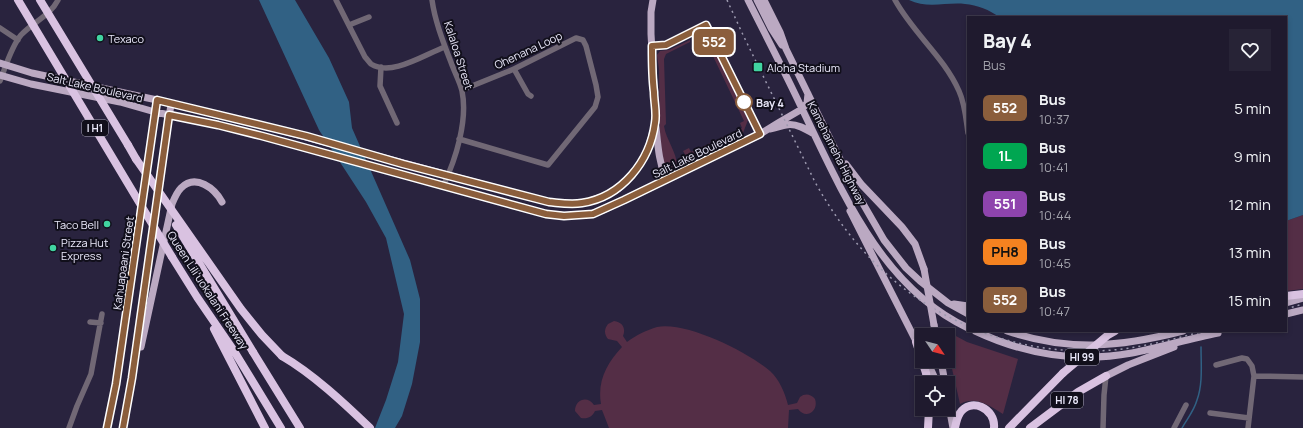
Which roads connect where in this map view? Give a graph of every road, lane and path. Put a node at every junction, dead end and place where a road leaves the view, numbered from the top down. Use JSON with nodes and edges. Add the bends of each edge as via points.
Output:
{"nodes":[{"id":1,"x":18,"y":0,"type":"edge"},
{"id":2,"x":40,"y":0,"type":"edge"},
{"id":3,"x":58,"y":0,"type":"edge"},
{"id":4,"x":336,"y":0,"type":"edge"},
{"id":5,"x":432,"y":0,"type":"edge"},
{"id":6,"x":654,"y":0,"type":"edge"},
{"id":7,"x":748,"y":0,"type":"edge"},
{"id":8,"x":757,"y":0,"type":"edge"},
{"id":9,"x":764,"y":0,"type":"edge"},
{"id":10,"x":892,"y":0,"type":"edge"},
{"id":11,"x":897,"y":2,"type":"edge"},
{"id":12,"x":369,"y":17,"type":"dead end"},
{"id":13,"x":349,"y":25,"type":"junction"},
{"id":14,"x":0,"y":28,"type":"edge"},
{"id":15,"x":18,"y":40,"type":"junction"},
{"id":16,"x":445,"y":47,"type":"junction"},
{"id":17,"x":786,"y":49,"type":"junction"},
{"id":18,"x":3,"y":64,"type":"edge"},
{"id":19,"x":381,"y":68,"type":"junction"},
{"id":20,"x":514,"y":69,"type":"junction"},
{"id":21,"x":1,"y":77,"type":"edge"},
{"id":22,"x":462,"y":90,"type":"junction"},
{"id":23,"x":808,"y":94,"type":"junction"},
{"id":24,"x":531,"y":96,"type":"dead end"},
{"id":25,"x":157,"y":100,"type":"junction"},
{"id":26,"x":170,"y":104,"type":"junction"},
{"id":27,"x":802,"y":109,"type":"junction"},
{"id":28,"x":155,"y":112,"type":"junction"},
{"id":29,"x":169,"y":115,"type":"junction"},
{"id":30,"x":656,"y":122,"type":"junction"},
{"id":31,"x":397,"y":123,"type":"dead end"},
{"id":32,"x":967,"y":125,"type":"edge"},
{"id":33,"x":768,"y":130,"type":"junction"},
{"id":34,"x":814,"y":134,"type":"junction"},
{"id":35,"x":459,"y":139,"type":"junction"},
{"id":36,"x":836,"y":151,"type":"junction"},
{"id":37,"x":136,"y":159,"type":"junction"},
{"id":38,"x":448,"y":176,"type":"junction"},
{"id":39,"x":666,"y":180,"type":"junction"},
{"id":40,"x":443,"y":186,"type":"junction"},
{"id":41,"x":843,"y":193,"type":"junction"},
{"id":42,"x":222,"y":202,"type":"dead end"},
{"id":43,"x":1287,"y":296,"type":"edge"},
{"id":44,"x":1300,"y":296,"type":"edge"},
{"id":45,"x":197,"y":297,"type":"junction"},
{"id":46,"x":948,"y":302,"type":"junction"},
{"id":47,"x":1287,"y":302,"type":"edge"},
{"id":48,"x":967,"y":306,"type":"edge"},
{"id":49,"x":1303,"y":310,"type":"edge"},
{"id":50,"x":967,"y":313,"type":"edge"},
{"id":51,"x":102,"y":314,"type":"dead end"},
{"id":52,"x":1287,"y":314,"type":"edge"},
{"id":53,"x":90,"y":322,"type":"dead end"},
{"id":54,"x":101,"y":323,"type":"junction"},
{"id":55,"x":959,"y":324,"type":"junction"},
{"id":56,"x":967,"y":324,"type":"edge"},
{"id":57,"x":935,"y":328,"type":"edge"},
{"id":58,"x":967,"y":328,"type":"edge"},
{"id":59,"x":978,"y":332,"type":"edge"},
{"id":60,"x":1011,"y":332,"type":"edge"},
{"id":61,"x":1113,"y":332,"type":"edge"},
{"id":62,"x":1178,"y":332,"type":"edge"},
{"id":63,"x":1222,"y":332,"type":"edge"},
{"id":64,"x":915,"y":340,"type":"edge"},
{"id":65,"x":1192,"y":340,"type":"junction"},
{"id":66,"x":1216,"y":365,"type":"dead end"},
{"id":67,"x":1106,"y":376,"type":"junction"},
{"id":68,"x":1254,"y":376,"type":"junction"},
{"id":69,"x":132,"y":378,"type":"junction"},
{"id":70,"x":1303,"y":378,"type":"edge"},
{"id":71,"x":1186,"y":405,"type":"dead end"},
{"id":72,"x":1210,"y":413,"type":"dead end"},
{"id":73,"x":929,"y":416,"type":"edge"},
{"id":74,"x":949,"y":416,"type":"edge"},
{"id":75,"x":951,"y":416,"type":"edge"},
{"id":76,"x":1249,"y":418,"type":"junction"},
{"id":77,"x":373,"y":427,"type":"edge"},
{"id":78,"x":69,"y":428,"type":"edge"},
{"id":79,"x":107,"y":428,"type":"edge"},
{"id":80,"x":123,"y":428,"type":"edge"},
{"id":81,"x":265,"y":428,"type":"edge"},
{"id":82,"x":281,"y":428,"type":"edge"},
{"id":83,"x":300,"y":428,"type":"edge"},
{"id":84,"x":928,"y":428,"type":"edge"},
{"id":85,"x":953,"y":428,"type":"edge"},
{"id":86,"x":994,"y":428,"type":"edge"},
{"id":87,"x":1009,"y":428,"type":"edge"},
{"id":88,"x":1030,"y":428,"type":"edge"},
{"id":89,"x":1103,"y":428,"type":"edge"},
{"id":90,"x":1174,"y":428,"type":"edge"},
{"id":91,"x":1248,"y":428,"type":"edge"}],
"edges":[{"from":1,"to":45,"type":"highway","name":"Queen Liliʻuokalani Freeway","number":"I H1","bridge":true},
{"from":2,"to":37,"type":"highway","name":"Queen Liliʻuokalani Freeway","number":"I H1","bridge":true},
{"from":3,"to":15,"type":"street","via":[[51,11],[26,30]]},
{"from":4,"to":13,"type":"street"},
{"from":5,"to":16,"type":"street","name":"Kalaloa Street"},
{"from":6,"to":30,"type":"main road","name":"Salt Lake Boulevard","via":[[651,34]]},
{"from":7,"to":27,"type":"main road","name":"Kamehameha Highway"},
{"from":8,"to":17,"type":"main road","via":[[774,33]]},
{"from":9,"to":17,"type":"main road","name":"Kamehameha Highway"},
{"from":10,"to":11,"type":"street"},
{"from":11,"to":32,"type":"street","via":[[921,39],[943,63],[960,92]]},
{"from":12,"to":13,"type":"street"},
{"from":13,"to":19,"type":"street","via":[[365,57]]},
{"from":14,"to":15,"type":"street"},
{"from":15,"to":18,"type":"street"},
{"from":16,"to":19,"type":"street","via":[[397,67]]},
{"from":16,"to":22,"type":"street","name":"Kalaloa Street"},
{"from":17,"to":23,"type":"main road","name":"Kamehameha Highway"},
{"from":18,"to":21,"type":"street"},
{"from":18,"to":25,"type":"main road","name":"Salt Lake Boulevard","via":[[49,77]]},
{"from":19,"to":31,"type":"street","via":[[380,86]]},
{"from":20,"to":22,"type":"street","name":"Ohenana Loop"},
{"from":20,"to":24,"type":"street"},
{"from":20,"to":35,"type":"street","name":"Ohenana Loop","via":[[576,38],[583,40],[596,85],[598,97],[595,107],[548,165]]},
{"from":21,"to":28,"type":"main road","name":"Salt Lake Boulevard"},
{"from":22,"to":35,"type":"street","name":"Kalaloa Street","via":[[464,114]]},
{"from":23,"to":27,"type":"main road","via":[[807,103]]},
{"from":23,"to":36,"type":"main road","name":"Kamehameha Highway"},
{"from":25,"to":26,"type":"main road","name":"Salt Lake Boulevard"},
{"from":25,"to":28,"type":"main road","name":"Kahuapaani Street"},
{"from":26,"to":29,"type":"main road"},
{"from":26,"to":38,"type":"main road","name":"Salt Lake Boulevard","via":[[319,140]]},
{"from":27,"to":33,"type":"main road","name":"Salt Lake Boulevard"},
{"from":27,"to":34,"type":"main road","name":"Kamehameha Highway"},
{"from":28,"to":29,"type":"main road","name":"Salt Lake Boulevard"},
{"from":28,"to":79,"type":"main road","name":"Kahuapaani Street","via":[[116,384]]},
{"from":29,"to":40,"type":"main road","name":"Salt Lake Boulevard","via":[[218,125]]},
{"from":29,"to":69,"type":"main road"},
{"from":30,"to":38,"type":"main road","name":"Salt Lake Boulevard","via":[[647,152],[639,166],[618,189],[584,203],[549,202]]},
{"from":30,"to":39,"type":"main road","via":[[658,156]]},
{"from":33,"to":34,"type":"main road","via":[[792,125]]},
{"from":33,"to":39,"type":"main road","name":"Salt Lake Boulevard"},
{"from":34,"to":41,"type":"main road","name":"Kamehameha Highway"},
{"from":35,"to":38,"type":"street","name":"Kalaloa Street"},
{"from":36,"to":46,"type":"main road","name":"Kamehameha Highway","via":[[862,202],[894,254],[920,281]]},
{"from":36,"to":57,"type":"main road","bridge":true,"via":[[862,185],[915,244],[924,269]]},
{"from":37,"to":77,"type":"highway","bridge":true,"via":[[262,335],[282,356],[309,374]]},
{"from":37,"to":83,"type":"highway","name":"Queen Liliʻuokalani Freeway","number":"I H1","bridge":true},
{"from":38,"to":40,"type":"street","name":"Kalaloa Street"},
{"from":39,"to":40,"type":"main road","name":"Salt Lake Boulevard","via":[[593,214],[570,216],[546,214]]},
{"from":41,"to":55,"type":"main road","name":"Kamehameha Highway","via":[[894,270],[920,295]]},
{"from":41,"to":64,"type":"main road","via":[[854,220]]},
{"from":42,"to":69,"type":"main road","via":[[214,191],[201,183],[187,184],[177,194],[172,204],[146,327]]},
{"from":43,"to":44,"type":"highway"},
{"from":44,"to":47,"type":"main road"},
{"from":45,"to":81,"type":"highway"},
{"from":45,"to":82,"type":"highway","name":"Queen Liliʻuokalani Freeway","number":"I H1"},
{"from":46,"to":48,"type":"main road"},
{"from":46,"to":50,"type":"main road","name":"Kamehameha Highway"},
{"from":49,"to":52,"type":"main road"},
{"from":51,"to":54,"type":"street"},
{"from":53,"to":54,"type":"street"},
{"from":54,"to":78,"type":"street","via":[[91,374]]},
{"from":55,"to":56,"type":"main road"},
{"from":55,"to":58,"type":"main road","name":"Kamehameha Highway"},
{"from":59,"to":65,"type":"main road","number":"HI 99","via":[[1011,345],[1069,357],[1131,353]]},
{"from":60,"to":62,"type":"main road","number":"HI 99","via":[[1073,346],[1112,345],[1149,340]]},
{"from":61,"to":87,"type":"highway","number":"HI 78","bridge":true,"via":[[1062,373]]},
{"from":63,"to":65,"type":"main road","number":"HI 99"},
{"from":65,"to":67,"type":"main road","number":"HI 78","via":[[1128,364]]},
{"from":66,"to":68,"type":"street","via":[[1247,359]]},
{"from":67,"to":88,"type":"highway","number":"HI 78","via":[[1078,392]]},
{"from":67,"to":89,"type":"street","via":[[1102,395]]},
{"from":68,"to":70,"type":"street"},
{"from":68,"to":76,"type":"street"},
{"from":69,"to":80,"type":"main road"},
{"from":71,"to":90,"type":"street"},
{"from":72,"to":76,"type":"street"},
{"from":73,"to":84,"type":"highway"},
{"from":74,"to":85,"type":"main road"},
{"from":75,"to":85,"type":"main road"},
{"from":76,"to":91,"type":"street"},
{"from":85,"to":86,"type":"highway","via":[[960,413],[970,406],[988,410],[993,417]]}]}
